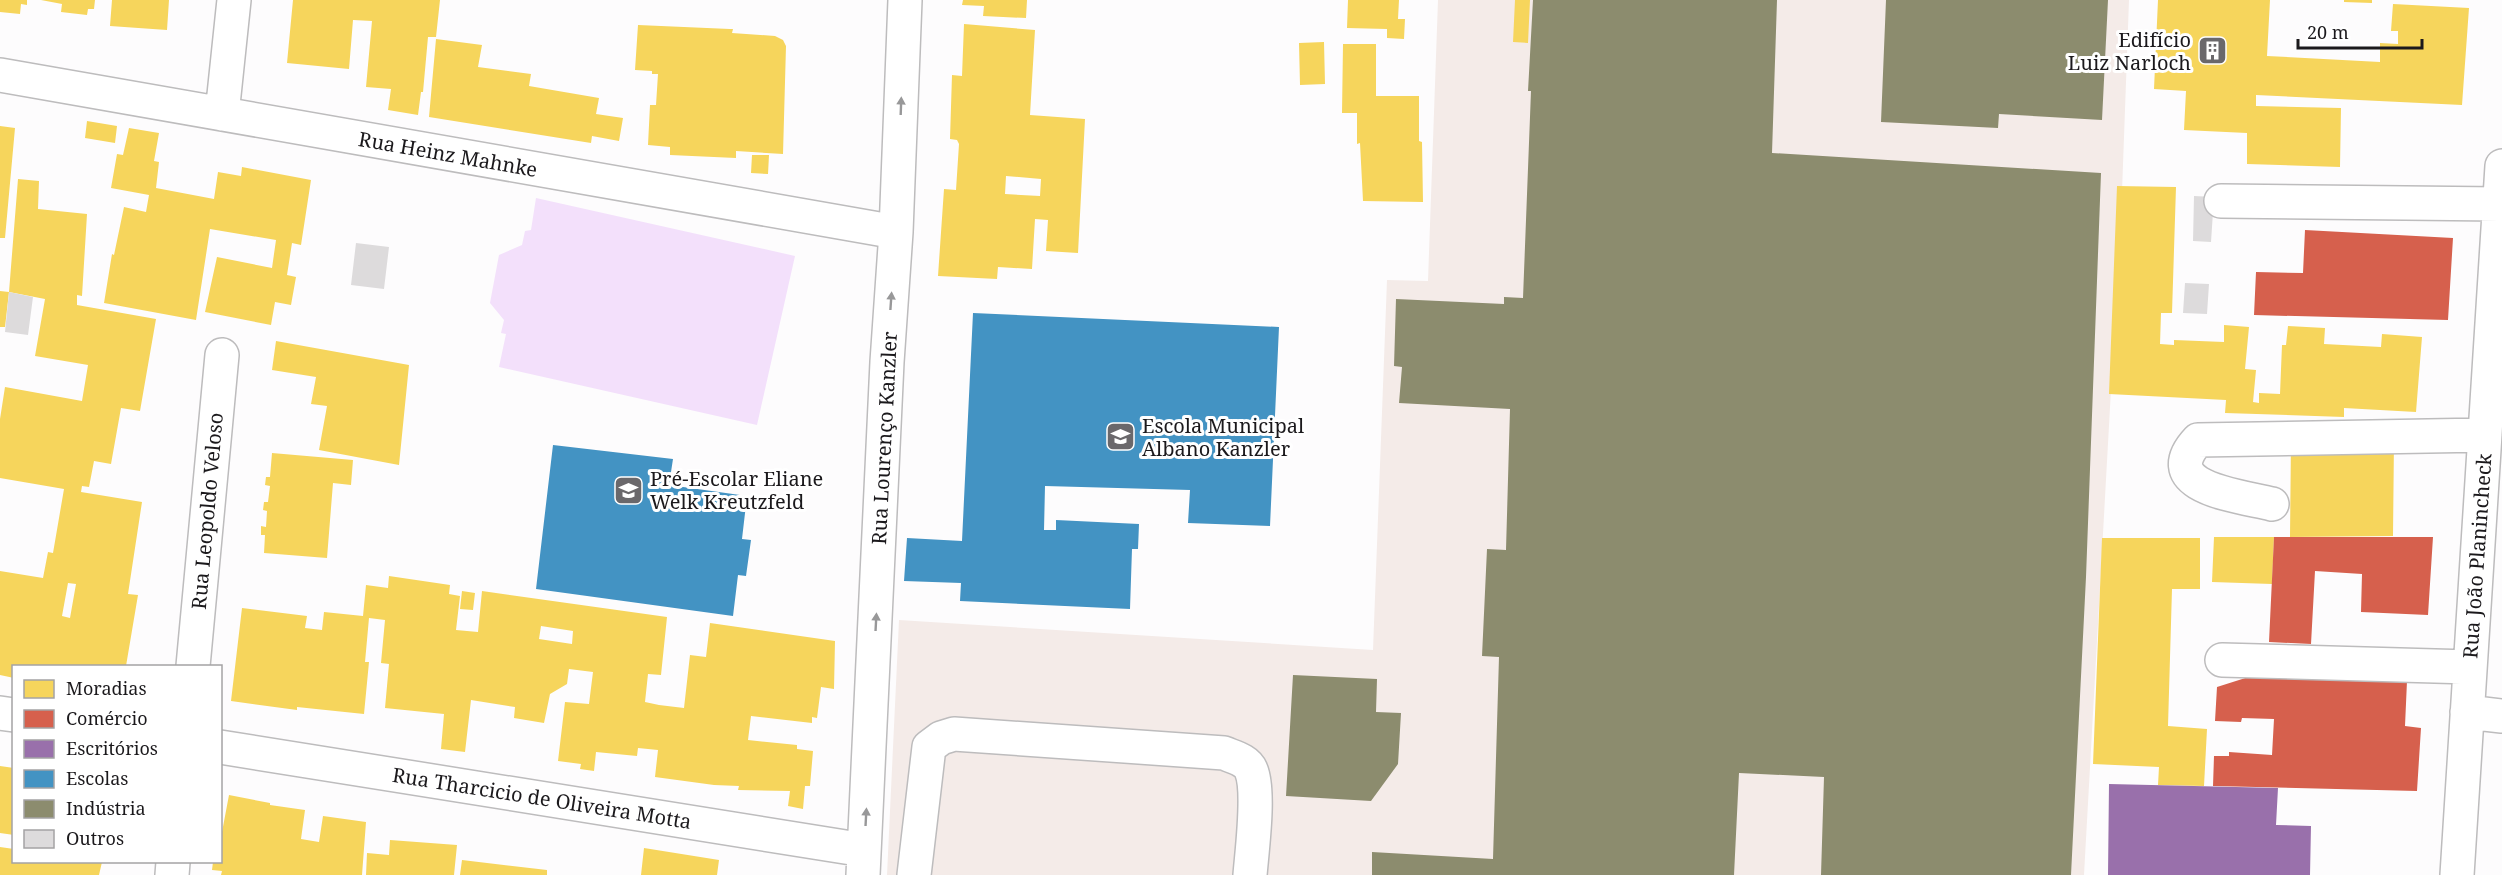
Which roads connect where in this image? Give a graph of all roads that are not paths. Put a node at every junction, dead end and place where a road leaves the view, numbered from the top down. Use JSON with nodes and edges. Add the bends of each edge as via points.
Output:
{"nodes":[{"id":1,"x":234,"y":0,"type":"edge"},
{"id":2,"x":905,"y":0,"type":"edge"},
{"id":3,"x":0,"y":75,"type":"edge"},
{"id":4,"x":222,"y":114,"type":"junction"},
{"id":5,"x":2502,"y":166,"type":"edge"},
{"id":6,"x":2221,"y":201,"type":"dead end"},
{"id":7,"x":2500,"y":204,"type":"junction"},
{"id":8,"x":896,"y":232,"type":"junction"},
{"id":9,"x":222,"y":356,"type":"dead end"},
{"id":10,"x":2485,"y":435,"type":"junction"},
{"id":11,"x":2272,"y":504,"type":"dead end"},
{"id":12,"x":2222,"y":660,"type":"dead end"},
{"id":13,"x":193,"y":665,"type":"edge"},
{"id":14,"x":2470,"y":667,"type":"junction"},
{"id":15,"x":2467,"y":712,"type":"junction"},
{"id":16,"x":2502,"y":716,"type":"edge"},
{"id":17,"x":222,"y":747,"type":"edge"},
{"id":18,"x":863,"y":862,"type":"edge"},
{"id":19,"x":914,"y":875,"type":"edge"},
{"id":20,"x":1250,"y":875,"type":"edge"},
{"id":21,"x":2457,"y":875,"type":"edge"}],
"edges":[{"from":1,"to":4,"type":"street"},
{"from":8,"to":2,"type":"street","name":"Rua Lourenço Kanzler","one_way":true},
{"from":3,"to":4,"type":"street","name":"Rua Heinz Mahnke"},
{"from":4,"to":8,"type":"street","name":"Rua Heinz Mahnke"},
{"from":5,"to":7,"type":"street","name":"Rua João Planincheck"},
{"from":6,"to":7,"type":"street"},
{"from":7,"to":10,"type":"street","name":"Rua João Planincheck"},
{"from":18,"to":8,"type":"street","name":"Rua Lourenço Kanzler","one_way":true},
{"from":9,"to":13,"type":"street","name":"Rua Leopoldo Veloso"},
{"from":10,"to":11,"type":"street","via":[[2198,440],[2190,449],[2185,465],[2199,486]]},
{"from":10,"to":14,"type":"street","name":"Rua João Planincheck"},
{"from":12,"to":14,"type":"street"},
{"from":14,"to":15,"type":"street","name":"Rua João Planincheck"},
{"from":15,"to":16,"type":"street"},
{"from":15,"to":21,"type":"street","name":"Rua João Planincheck"},
{"from":17,"to":18,"type":"street","name":"Rua Tharcicio de Oliveira Motta"},
{"from":19,"to":20,"type":"street","via":[[929,747],[954,734],[1224,753],[1240,759],[1251,769],[1255,795]]}]}
